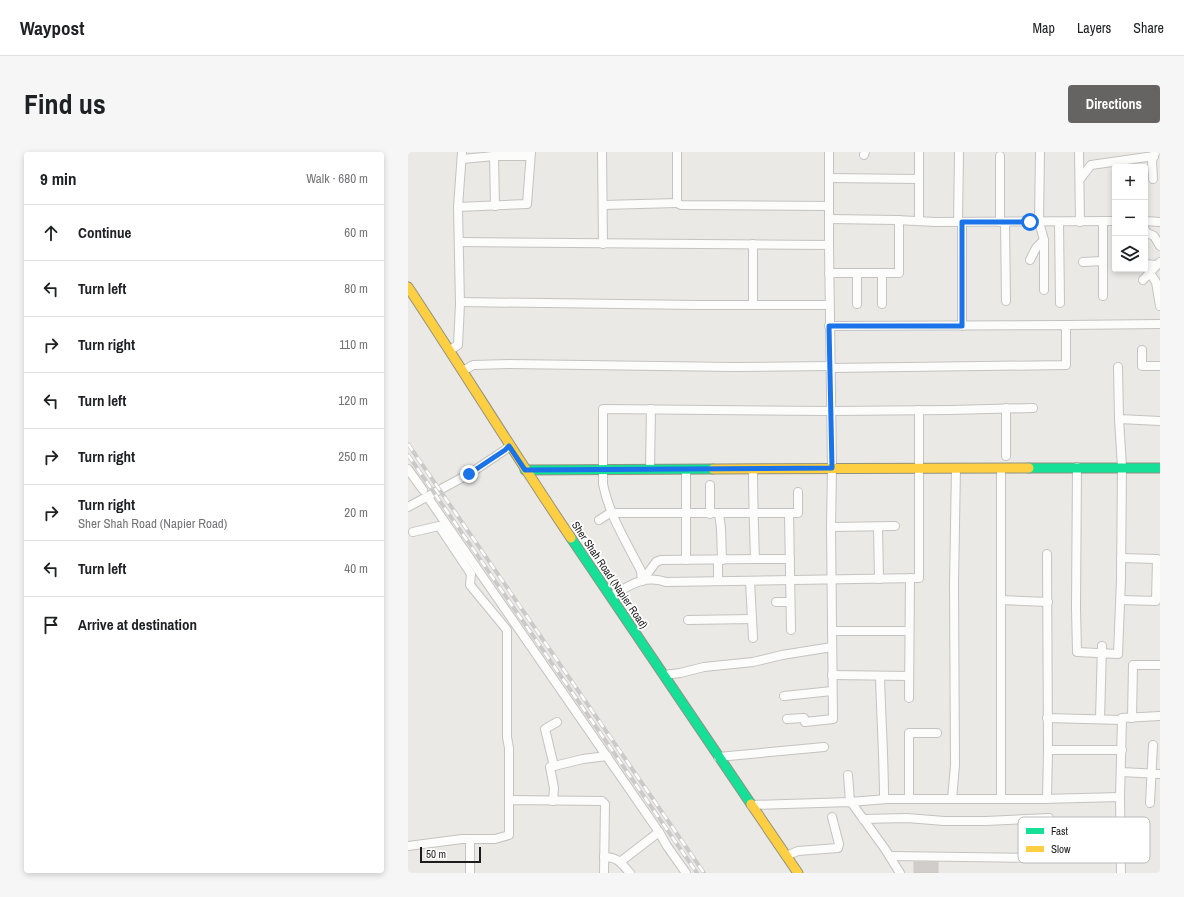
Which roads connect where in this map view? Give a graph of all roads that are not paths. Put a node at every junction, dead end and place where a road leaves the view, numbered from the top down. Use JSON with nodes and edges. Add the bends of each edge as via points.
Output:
{"nodes":[{"id":1,"x":602,"y":152,"type":"edge"},
{"id":2,"x":677,"y":152,"type":"edge"},
{"id":3,"x":829,"y":152,"type":"edge"},
{"id":4,"x":919,"y":152,"type":"edge"},
{"id":5,"x":959,"y":152,"type":"edge"},
{"id":6,"x":1040,"y":152,"type":"edge"},
{"id":7,"x":1079,"y":152,"type":"edge"},
{"id":8,"x":531,"y":154,"type":"edge"},
{"id":9,"x":1155,"y":154,"type":"edge"},
{"id":10,"x":462,"y":155,"type":"edge"},
{"id":11,"x":494,"y":156,"type":"junction"},
{"id":12,"x":1000,"y":156,"type":"dead end"},
{"id":13,"x":1079,"y":162,"type":"junction"},
{"id":14,"x":1088,"y":168,"type":"junction"},
{"id":15,"x":829,"y":178,"type":"junction"},
{"id":16,"x":1153,"y":178,"type":"dead end"},
{"id":17,"x":919,"y":179,"type":"junction"},
{"id":18,"x":1080,"y":179,"type":"junction"},
{"id":19,"x":677,"y":203,"type":"junction"},
{"id":20,"x":603,"y":205,"type":"junction"},
{"id":21,"x":495,"y":206,"type":"junction"},
{"id":22,"x":829,"y":206,"type":"junction"},
{"id":23,"x":458,"y":208,"type":"junction"},
{"id":24,"x":829,"y":219,"type":"junction"},
{"id":25,"x":899,"y":220,"type":"junction"},
{"id":26,"x":919,"y":221,"type":"junction"},
{"id":27,"x":1103,"y":221,"type":"junction"},
{"id":28,"x":1112,"y":221,"type":"edge"},
{"id":29,"x":1148,"y":221,"type":"edge"},
{"id":30,"x":960,"y":222,"type":"junction"},
{"id":31,"x":1003,"y":222,"type":"junction"},
{"id":32,"x":1039,"y":222,"type":"junction"},
{"id":33,"x":1059,"y":222,"type":"junction"},
{"id":34,"x":1080,"y":222,"type":"junction"},
{"id":35,"x":1160,"y":222,"type":"edge"},
{"id":36,"x":1148,"y":233,"type":"edge"},
{"id":37,"x":1044,"y":240,"type":"junction"},
{"id":38,"x":459,"y":242,"type":"junction"},
{"id":39,"x":603,"y":244,"type":"junction"},
{"id":40,"x":753,"y":244,"type":"junction"},
{"id":41,"x":829,"y":245,"type":"junction"},
{"id":42,"x":1160,"y":246,"type":"edge"},
{"id":43,"x":1030,"y":260,"type":"dead end"},
{"id":44,"x":1103,"y":261,"type":"junction"},
{"id":45,"x":1083,"y":262,"type":"dead end"},
{"id":46,"x":1158,"y":264,"type":"edge"},
{"id":47,"x":829,"y":273,"type":"junction"},
{"id":48,"x":857,"y":273,"type":"junction"},
{"id":49,"x":882,"y":273,"type":"junction"},
{"id":50,"x":1150,"y":273,"type":"junction"},
{"id":51,"x":1143,"y":280,"type":"dead end"},
{"id":52,"x":1158,"y":284,"type":"edge"},
{"id":53,"x":408,"y":287,"type":"edge"},
{"id":54,"x":1044,"y":290,"type":"dead end"},
{"id":55,"x":1103,"y":296,"type":"dead end"},
{"id":56,"x":1006,"y":301,"type":"dead end"},
{"id":57,"x":460,"y":302,"type":"junction"},
{"id":58,"x":413,"y":303,"type":"edge"},
{"id":59,"x":1060,"y":303,"type":"dead end"},
{"id":60,"x":857,"y":304,"type":"dead end"},
{"id":61,"x":882,"y":304,"type":"dead end"},
{"id":62,"x":753,"y":305,"type":"junction"},
{"id":63,"x":829,"y":305,"type":"junction"},
{"id":64,"x":1160,"y":306,"type":"edge"},
{"id":65,"x":1160,"y":324,"type":"edge"},
{"id":66,"x":1066,"y":325,"type":"junction"},
{"id":67,"x":829,"y":326,"type":"junction"},
{"id":68,"x":962,"y":326,"type":"junction"},
{"id":69,"x":450,"y":350,"type":"junction"},
{"id":70,"x":1142,"y":350,"type":"dead end"},
{"id":71,"x":1160,"y":366,"type":"edge"},
{"id":72,"x":830,"y":367,"type":"junction"},
{"id":73,"x":1118,"y":367,"type":"dead end"},
{"id":74,"x":463,"y":371,"type":"junction"},
{"id":75,"x":1006,"y":408,"type":"junction"},
{"id":76,"x":1033,"y":408,"type":"dead end"},
{"id":77,"x":651,"y":409,"type":"junction"},
{"id":78,"x":919,"y":410,"type":"junction"},
{"id":79,"x":831,"y":411,"type":"junction"},
{"id":80,"x":1119,"y":419,"type":"junction"},
{"id":81,"x":1160,"y":421,"type":"edge"},
{"id":82,"x":507,"y":448,"type":"junction"},
{"id":83,"x":1006,"y":456,"type":"dead end"},
{"id":84,"x":1076,"y":467,"type":"junction"},
{"id":85,"x":1122,"y":467,"type":"junction"},
{"id":86,"x":832,"y":468,"type":"junction"},
{"id":87,"x":919,"y":468,"type":"junction"},
{"id":88,"x":956,"y":468,"type":"junction"},
{"id":89,"x":1001,"y":468,"type":"junction"},
{"id":90,"x":1160,"y":468,"type":"edge"},
{"id":91,"x":408,"y":469,"type":"edge"},
{"id":92,"x":650,"y":469,"type":"junction"},
{"id":93,"x":686,"y":469,"type":"junction"},
{"id":94,"x":753,"y":469,"type":"junction"},
{"id":95,"x":525,"y":470,"type":"junction"},
{"id":96,"x":603,"y":470,"type":"junction"},
{"id":97,"x":710,"y":485,"type":"dead end"},
{"id":98,"x":423,"y":490,"type":"dead end"},
{"id":99,"x":798,"y":492,"type":"dead end"},
{"id":100,"x":429,"y":499,"type":"dead end"},
{"id":101,"x":408,"y":507,"type":"edge"},
{"id":102,"x":612,"y":513,"type":"junction"},
{"id":103,"x":789,"y":513,"type":"junction"},
{"id":104,"x":685,"y":514,"type":"junction"},
{"id":105,"x":710,"y":514,"type":"junction"},
{"id":106,"x":719,"y":514,"type":"junction"},
{"id":107,"x":753,"y":514,"type":"junction"},
{"id":108,"x":599,"y":520,"type":"dead end"},
{"id":109,"x":895,"y":526,"type":"dead end"},
{"id":110,"x":830,"y":527,"type":"junction"},
{"id":111,"x":878,"y":527,"type":"junction"},
{"id":112,"x":413,"y":532,"type":"dead end"},
{"id":113,"x":1047,"y":554,"type":"dead end"},
{"id":114,"x":1121,"y":558,"type":"junction"},
{"id":115,"x":755,"y":559,"type":"junction"},
{"id":116,"x":790,"y":559,"type":"junction"},
{"id":117,"x":1159,"y":559,"type":"edge"},
{"id":118,"x":686,"y":560,"type":"junction"},
{"id":119,"x":720,"y":560,"type":"junction"},
{"id":120,"x":910,"y":578,"type":"junction"},
{"id":121,"x":879,"y":579,"type":"junction"},
{"id":122,"x":642,"y":580,"type":"junction"},
{"id":123,"x":790,"y":580,"type":"junction"},
{"id":124,"x":831,"y":580,"type":"junction"},
{"id":125,"x":718,"y":581,"type":"junction"},
{"id":126,"x":750,"y":581,"type":"junction"},
{"id":127,"x":600,"y":587,"type":"junction"},
{"id":128,"x":611,"y":596,"type":"junction"},
{"id":129,"x":1001,"y":600,"type":"junction"},
{"id":130,"x":1121,"y":600,"type":"junction"},
{"id":131,"x":776,"y":602,"type":"dead end"},
{"id":132,"x":790,"y":602,"type":"junction"},
{"id":133,"x":1048,"y":602,"type":"junction"},
{"id":134,"x":752,"y":619,"type":"junction"},
{"id":135,"x":688,"y":620,"type":"dead end"},
{"id":136,"x":791,"y":630,"type":"dead end"},
{"id":137,"x":832,"y":631,"type":"junction"},
{"id":138,"x":910,"y":631,"type":"junction"},
{"id":139,"x":753,"y":638,"type":"dead end"},
{"id":140,"x":832,"y":647,"type":"junction"},
{"id":141,"x":1102,"y":649,"type":"junction"},
{"id":142,"x":1160,"y":665,"type":"edge"},
{"id":143,"x":832,"y":675,"type":"junction"},
{"id":144,"x":880,"y":676,"type":"junction"},
{"id":145,"x":909,"y":676,"type":"junction"},
{"id":146,"x":661,"y":677,"type":"junction"},
{"id":147,"x":832,"y":690,"type":"junction"},
{"id":148,"x":784,"y":696,"type":"dead end"},
{"id":149,"x":909,"y":698,"type":"dead end"},
{"id":150,"x":1160,"y":716,"type":"edge"},
{"id":151,"x":1047,"y":718,"type":"junction"},
{"id":152,"x":1132,"y":718,"type":"junction"},
{"id":153,"x":787,"y":719,"type":"dead end"},
{"id":154,"x":1100,"y":719,"type":"junction"},
{"id":155,"x":1122,"y":720,"type":"junction"},
{"id":156,"x":557,"y":722,"type":"dead end"},
{"id":157,"x":937,"y":733,"type":"dead end"},
{"id":158,"x":1153,"y":745,"type":"dead end"},
{"id":159,"x":824,"y":747,"type":"dead end"},
{"id":160,"x":1048,"y":750,"type":"junction"},
{"id":161,"x":1122,"y":750,"type":"junction"},
{"id":162,"x":607,"y":756,"type":"junction"},
{"id":163,"x":718,"y":756,"type":"junction"},
{"id":164,"x":554,"y":766,"type":"junction"},
{"id":165,"x":1121,"y":772,"type":"junction"},
{"id":166,"x":1156,"y":774,"type":"edge"},
{"id":167,"x":848,"y":775,"type":"dead end"},
{"id":168,"x":1120,"y":797,"type":"junction"},
{"id":169,"x":884,"y":799,"type":"junction"},
{"id":170,"x":909,"y":799,"type":"junction"},
{"id":171,"x":952,"y":799,"type":"junction"},
{"id":172,"x":1002,"y":799,"type":"junction"},
{"id":173,"x":1047,"y":799,"type":"junction"},
{"id":174,"x":509,"y":800,"type":"junction"},
{"id":175,"x":553,"y":801,"type":"junction"},
{"id":176,"x":850,"y":802,"type":"junction"},
{"id":177,"x":1150,"y":804,"type":"dead end"},
{"id":178,"x":751,"y":805,"type":"junction"},
{"id":179,"x":832,"y":816,"type":"dead end"},
{"id":180,"x":1120,"y":817,"type":"edge"},
{"id":181,"x":864,"y":819,"type":"junction"},
{"id":182,"x":1018,"y":819,"type":"edge"},
{"id":183,"x":659,"y":832,"type":"junction"},
{"id":184,"x":470,"y":839,"type":"junction"},
{"id":185,"x":408,"y":846,"type":"edge"},
{"id":186,"x":786,"y":856,"type":"junction"},
{"id":187,"x":890,"y":856,"type":"junction"},
{"id":188,"x":604,"y":857,"type":"junction"},
{"id":189,"x":1018,"y":858,"type":"edge"},
{"id":190,"x":620,"y":862,"type":"junction"},
{"id":191,"x":1121,"y":863,"type":"edge"},
{"id":192,"x":470,"y":873,"type":"edge"},
{"id":193,"x":604,"y":873,"type":"edge"},
{"id":194,"x":630,"y":873,"type":"edge"},
{"id":195,"x":686,"y":873,"type":"edge"},
{"id":196,"x":789,"y":873,"type":"edge"},
{"id":197,"x":798,"y":873,"type":"edge"},
{"id":198,"x":900,"y":873,"type":"edge"},
{"id":199,"x":1121,"y":873,"type":"edge"}],
"edges":[{"from":1,"to":20,"type":"street"},
{"from":2,"to":19,"type":"street"},
{"from":3,"to":15,"type":"street"},
{"from":4,"to":17,"type":"street"},
{"from":5,"to":30,"type":"street"},
{"from":6,"to":32,"type":"street"},
{"from":7,"to":13,"type":"street"},
{"from":8,"to":11,"type":"street"},
{"from":8,"to":21,"type":"street","via":[[527,204]]},
{"from":9,"to":14,"type":"street","via":[[1098,163]]},
{"from":9,"to":16,"type":"street","via":[[1152,161]]},
{"from":10,"to":11,"type":"street"},
{"from":10,"to":23,"type":"street"},
{"from":11,"to":21,"type":"street"},
{"from":12,"to":31,"type":"street"},
{"from":13,"to":14,"type":"street"},
{"from":13,"to":18,"type":"street"},
{"from":14,"to":18,"type":"street"},
{"from":15,"to":17,"type":"street"},
{"from":15,"to":22,"type":"street"},
{"from":17,"to":26,"type":"street"},
{"from":18,"to":34,"type":"street"},
{"from":19,"to":20,"type":"street"},
{"from":19,"to":22,"type":"street"},
{"from":20,"to":39,"type":"street"},
{"from":21,"to":23,"type":"street"},
{"from":22,"to":24,"type":"street"},
{"from":23,"to":38,"type":"street"},
{"from":24,"to":25,"type":"street"},
{"from":24,"to":41,"type":"street"},
{"from":25,"to":26,"type":"street"},
{"from":25,"to":49,"type":"street","via":[[899,273]]},
{"from":26,"to":30,"type":"street"},
{"from":27,"to":28,"type":"street"},
{"from":27,"to":34,"type":"street"},
{"from":27,"to":44,"type":"street"},
{"from":29,"to":35,"type":"street"},
{"from":30,"to":31,"type":"street"},
{"from":30,"to":68,"type":"street"},
{"from":31,"to":32,"type":"street"},
{"from":31,"to":56,"type":"street"},
{"from":32,"to":33,"type":"street"},
{"from":32,"to":37,"type":"street"},
{"from":33,"to":34,"type":"street"},
{"from":33,"to":59,"type":"street"},
{"from":36,"to":42,"type":"street","via":[[1154,236]]},
{"from":37,"to":43,"type":"street"},
{"from":37,"to":54,"type":"street"},
{"from":38,"to":39,"type":"street"},
{"from":38,"to":57,"type":"street"},
{"from":39,"to":40,"type":"street"},
{"from":40,"to":41,"type":"street"},
{"from":40,"to":62,"type":"street"},
{"from":41,"to":47,"type":"street"},
{"from":44,"to":45,"type":"street"},
{"from":44,"to":55,"type":"street"},
{"from":46,"to":50,"type":"street"},
{"from":47,"to":48,"type":"street"},
{"from":47,"to":63,"type":"street"},
{"from":48,"to":49,"type":"street"},
{"from":48,"to":60,"type":"street"},
{"from":49,"to":61,"type":"street"},
{"from":50,"to":51,"type":"street"},
{"from":50,"to":52,"type":"street"},
{"from":52,"to":64,"type":"street"},
{"from":53,"to":58,"type":"main road","name":"Sher Shah Road (Napier Road)"},
{"from":57,"to":62,"type":"street"},
{"from":57,"to":69,"type":"street","via":[[458,345]]},
{"from":58,"to":69,"type":"main road","name":"Sher Shah Road (Napier Road)"},
{"from":58,"to":82,"type":"main road","name":"Sher Shah Road (Napier Road)"},
{"from":62,"to":63,"type":"street"},
{"from":63,"to":67,"type":"street"},
{"from":65,"to":66,"type":"street"},
{"from":66,"to":68,"type":"street"},
{"from":66,"to":72,"type":"street","via":[[1066,365]]},
{"from":67,"to":68,"type":"street"},
{"from":67,"to":72,"type":"street"},
{"from":69,"to":74,"type":"main road","name":"Sher Shah Road (Napier Road)"},
{"from":70,"to":71,"type":"street","via":[[1142,366]]},
{"from":72,"to":74,"type":"street","via":[[509,364],[473,365]]},
{"from":72,"to":79,"type":"street"},
{"from":73,"to":80,"type":"street"},
{"from":74,"to":82,"type":"main road","name":"Sher Shah Road (Napier Road)"},
{"from":75,"to":76,"type":"street"},
{"from":75,"to":78,"type":"street"},
{"from":75,"to":83,"type":"street"},
{"from":77,"to":79,"type":"street"},
{"from":77,"to":92,"type":"street"},
{"from":77,"to":96,"type":"street","via":[[603,409]]},
{"from":78,"to":79,"type":"street"},
{"from":78,"to":87,"type":"street"},
{"from":79,"to":86,"type":"street"},
{"from":80,"to":81,"type":"street"},
{"from":80,"to":85,"type":"street"},
{"from":82,"to":95,"type":"main road","name":"Sher Shah Road (Napier Road)"},
{"from":82,"to":101,"type":"street","via":[[469,474]]},
{"from":82,"to":127,"type":"main road","name":"Sher Shah Road (Napier Road)"},
{"from":84,"to":85,"type":"main road"},
{"from":84,"to":89,"type":"main road"},
{"from":84,"to":141,"type":"street","via":[[1077,652]]},
{"from":85,"to":90,"type":"main road"},
{"from":85,"to":114,"type":"street"},
{"from":86,"to":87,"type":"main road"},
{"from":86,"to":94,"type":"main road"},
{"from":86,"to":110,"type":"street"},
{"from":87,"to":88,"type":"main road"},
{"from":87,"to":120,"type":"street","via":[[919,578]]},
{"from":88,"to":89,"type":"main road"},
{"from":88,"to":171,"type":"street","via":[[955,765]]},
{"from":89,"to":129,"type":"street"},
{"from":91,"to":98,"type":"street"},
{"from":92,"to":93,"type":"main road"},
{"from":92,"to":96,"type":"main road"},
{"from":93,"to":94,"type":"main road"},
{"from":93,"to":104,"type":"street"},
{"from":94,"to":107,"type":"street"},
{"from":95,"to":96,"type":"main road"},
{"from":95,"to":127,"type":"main road","name":"Sher Shah Road (Napier Road)"},
{"from":96,"to":102,"type":"street","via":[[603,484]]},
{"from":97,"to":105,"type":"street"},
{"from":99,"to":103,"type":"street","via":[[798,513]]},
{"from":100,"to":162,"type":"street"},
{"from":102,"to":104,"type":"street"},
{"from":102,"to":108,"type":"street"},
{"from":102,"to":122,"type":"street","via":[[641,571]]},
{"from":103,"to":107,"type":"street"},
{"from":103,"to":116,"type":"street"},
{"from":104,"to":105,"type":"street"},
{"from":104,"to":118,"type":"street"},
{"from":105,"to":106,"type":"street"},
{"from":106,"to":107,"type":"street"},
{"from":106,"to":119,"type":"street"},
{"from":107,"to":115,"type":"street"},
{"from":109,"to":111,"type":"street"},
{"from":110,"to":111,"type":"street"},
{"from":110,"to":124,"type":"street"},
{"from":111,"to":121,"type":"street"},
{"from":112,"to":174,"type":"street","via":[[439,526],[471,574],[470,585],[507,630]]},
{"from":113,"to":133,"type":"street"},
{"from":114,"to":117,"type":"street"},
{"from":114,"to":130,"type":"street"},
{"from":115,"to":116,"type":"street"},
{"from":115,"to":119,"type":"street"},
{"from":116,"to":123,"type":"street"},
{"from":117,"to":130,"type":"street","via":[[1156,601]]},
{"from":118,"to":119,"type":"street"},
{"from":118,"to":122,"type":"street","via":[[656,562]]},
{"from":119,"to":125,"type":"street"},
{"from":120,"to":121,"type":"street"},
{"from":120,"to":138,"type":"street"},
{"from":121,"to":124,"type":"street"},
{"from":122,"to":125,"type":"street","via":[[657,578],[666,582]]},
{"from":122,"to":128,"type":"street"},
{"from":123,"to":124,"type":"street"},
{"from":123,"to":126,"type":"street"},
{"from":123,"to":132,"type":"street"},
{"from":124,"to":137,"type":"street"},
{"from":125,"to":126,"type":"street"},
{"from":126,"to":134,"type":"street"},
{"from":127,"to":128,"type":"main road","name":"Sher Shah Road (Napier Road)"},
{"from":127,"to":146,"type":"main road","name":"Sher Shah Road (Napier Road)"},
{"from":128,"to":146,"type":"main road","name":"Sher Shah Road (Napier Road)"},
{"from":129,"to":133,"type":"street"},
{"from":129,"to":172,"type":"street"},
{"from":130,"to":141,"type":"street","via":[[1118,654]]},
{"from":131,"to":132,"type":"street"},
{"from":132,"to":136,"type":"street"},
{"from":133,"to":151,"type":"street"},
{"from":134,"to":135,"type":"street"},
{"from":134,"to":139,"type":"street"},
{"from":137,"to":138,"type":"street"},
{"from":137,"to":140,"type":"street"},
{"from":138,"to":145,"type":"street"},
{"from":140,"to":143,"type":"street"},
{"from":140,"to":146,"type":"street","via":[[753,662],[704,667]]},
{"from":141,"to":154,"type":"street"},
{"from":142,"to":152,"type":"street","via":[[1133,665]]},
{"from":143,"to":144,"type":"street"},
{"from":143,"to":147,"type":"street"},
{"from":144,"to":145,"type":"street"},
{"from":144,"to":169,"type":"street"},
{"from":145,"to":149,"type":"street"},
{"from":146,"to":163,"type":"main road","name":"Sher Shah Road (Napier Road)"},
{"from":146,"to":196,"type":"main road","name":"Sher Shah Road (Napier Road)"},
{"from":147,"to":148,"type":"street"},
{"from":147,"to":153,"type":"street","via":[[833,719],[805,722],[804,718]]},
{"from":150,"to":152,"type":"street"},
{"from":151,"to":154,"type":"street"},
{"from":151,"to":160,"type":"street"},
{"from":152,"to":155,"type":"street"},
{"from":154,"to":155,"type":"street"},
{"from":155,"to":161,"type":"street"},
{"from":156,"to":164,"type":"street","via":[[545,729]]},
{"from":157,"to":170,"type":"street","via":[[909,733]]},
{"from":158,"to":166,"type":"street"},
{"from":159,"to":163,"type":"street"},
{"from":160,"to":161,"type":"street"},
{"from":160,"to":173,"type":"street"},
{"from":161,"to":165,"type":"street"},
{"from":162,"to":164,"type":"street"},
{"from":162,"to":183,"type":"street"},
{"from":163,"to":178,"type":"main road","name":"Sher Shah Road (Napier Road)"},
{"from":164,"to":175,"type":"street","via":[[550,767],[554,788]]},
{"from":165,"to":166,"type":"street"},
{"from":165,"to":168,"type":"street"},
{"from":166,"to":177,"type":"street"},
{"from":167,"to":176,"type":"street"},
{"from":168,"to":173,"type":"street"},
{"from":168,"to":180,"type":"street"},
{"from":169,"to":170,"type":"street"},
{"from":169,"to":176,"type":"street"},
{"from":170,"to":171,"type":"street"},
{"from":171,"to":172,"type":"street"},
{"from":172,"to":173,"type":"street"},
{"from":174,"to":175,"type":"street"},
{"from":174,"to":184,"type":"street","via":[[508,835]]},
{"from":175,"to":188,"type":"street","via":[[602,801],[605,804]]},
{"from":176,"to":178,"type":"street"},
{"from":176,"to":181,"type":"street"},
{"from":178,"to":186,"type":"main road","name":"Sher Shah Road (Napier Road)"},
{"from":179,"to":186,"type":"street","via":[[838,848],[798,851]]},
{"from":181,"to":182,"type":"street"},
{"from":181,"to":187,"type":"street"},
{"from":183,"to":190,"type":"street"},
{"from":183,"to":195,"type":"street"},
{"from":184,"to":185,"type":"street"},
{"from":184,"to":192,"type":"street"},
{"from":186,"to":197,"type":"main road","name":"Sher Shah Road (Napier Road)"},
{"from":187,"to":189,"type":"street"},
{"from":187,"to":198,"type":"street"},
{"from":188,"to":190,"type":"street","via":[[614,857]]},
{"from":188,"to":193,"type":"street"},
{"from":190,"to":194,"type":"street"},
{"from":191,"to":199,"type":"street"}]}
